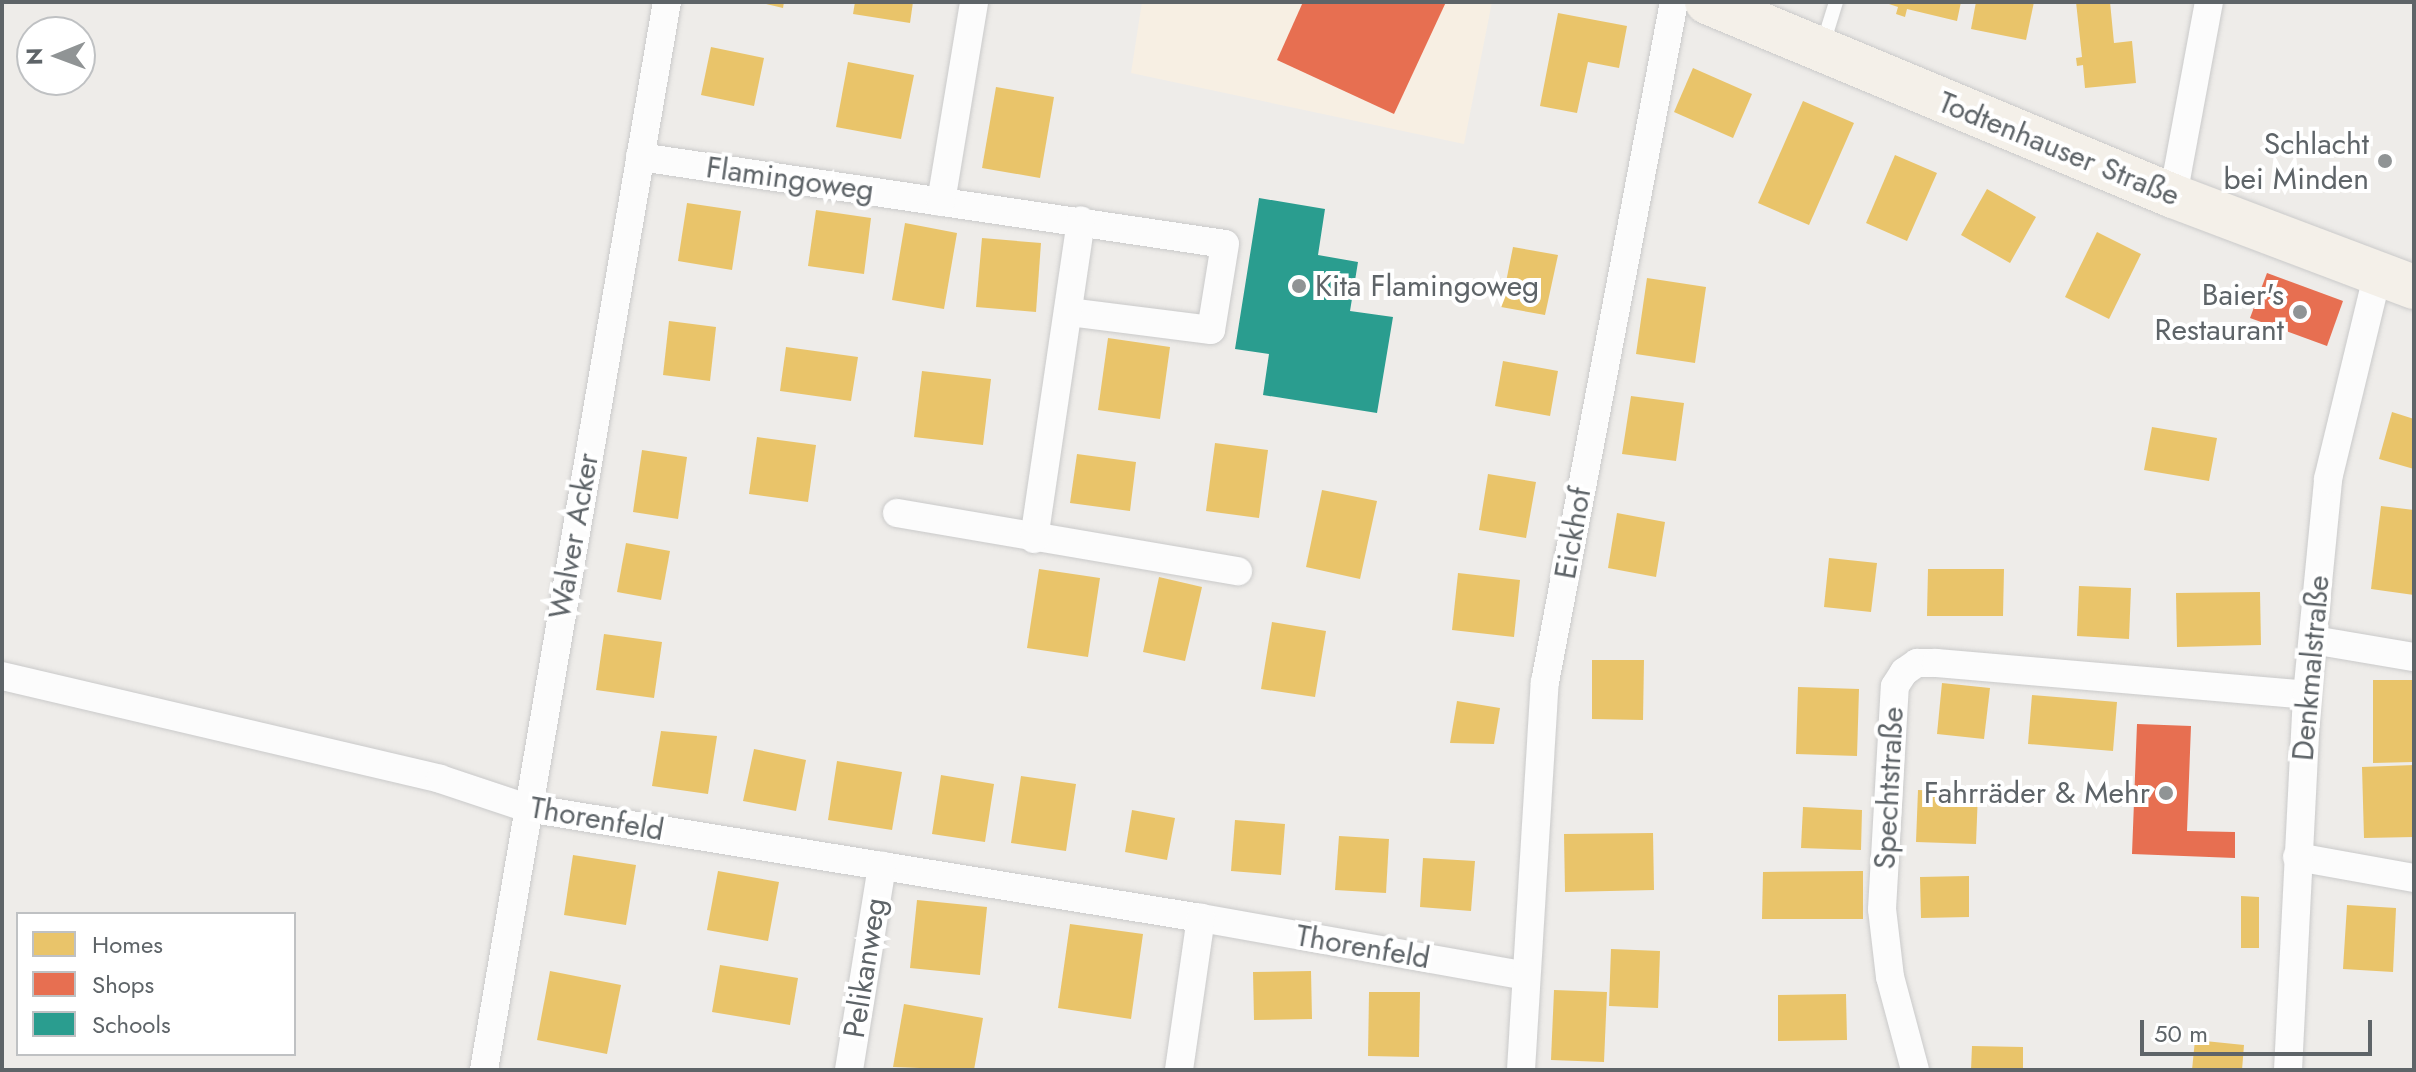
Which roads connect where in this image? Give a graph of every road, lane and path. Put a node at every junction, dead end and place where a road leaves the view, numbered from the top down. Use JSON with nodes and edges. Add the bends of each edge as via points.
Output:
{"nodes":[{"id":1,"x":667,"y":2,"type":"edge"},
{"id":2,"x":974,"y":2,"type":"edge"},
{"id":3,"x":1674,"y":2,"type":"edge"},
{"id":4,"x":1707,"y":2,"type":"edge"},
{"id":5,"x":1836,"y":2,"type":"edge"},
{"id":6,"x":2209,"y":2,"type":"edge"},
{"id":7,"x":1820,"y":51,"type":"junction"},
{"id":8,"x":640,"y":157,"type":"junction"},
{"id":9,"x":2173,"y":196,"type":"junction"},
{"id":10,"x":941,"y":202,"type":"junction"},
{"id":11,"x":1081,"y":220,"type":"junction"},
{"id":12,"x":2396,"y":280,"type":"edge"},
{"id":13,"x":1068,"y":312,"type":"junction"},
{"id":14,"x":897,"y":513,"type":"dead end"},
{"id":15,"x":1034,"y":539,"type":"junction"},
{"id":16,"x":1238,"y":571,"type":"dead end"},
{"id":17,"x":2313,"y":640,"type":"junction"},
{"id":18,"x":2414,"y":657,"type":"edge"},
{"id":19,"x":2,"y":676,"type":"edge"},
{"id":20,"x":2307,"y":695,"type":"junction"},
{"id":21,"x":527,"y":808,"type":"junction"},
{"id":22,"x":2297,"y":857,"type":"junction"},
{"id":23,"x":882,"y":866,"type":"junction"},
{"id":24,"x":2414,"y":878,"type":"edge"},
{"id":25,"x":1201,"y":918,"type":"junction"},
{"id":26,"x":1525,"y":976,"type":"junction"},
{"id":27,"x":484,"y":1070,"type":"edge"},
{"id":28,"x":849,"y":1070,"type":"edge"},
{"id":29,"x":1179,"y":1070,"type":"edge"},
{"id":30,"x":1521,"y":1070,"type":"edge"},
{"id":31,"x":1915,"y":1070,"type":"edge"},
{"id":32,"x":2288,"y":1070,"type":"edge"}],
"edges":[{"from":1,"to":8,"type":"street","name":"Walver Acker"},
{"from":2,"to":10,"type":"street"},
{"from":3,"to":26,"type":"street","name":"Eickhof","via":[[1545,682]]},
{"from":4,"to":7,"type":"main road","name":"Todtenhauser Straße"},
{"from":5,"to":7,"type":"lane"},
{"from":6,"to":9,"type":"street"},
{"from":7,"to":9,"type":"main road","name":"Todtenhauser Straße"},
{"from":8,"to":10,"type":"street","name":"Flamingoweg"},
{"from":8,"to":21,"type":"street","name":"Walver Acker"},
{"from":9,"to":12,"type":"main road","name":"Todtenhauser Straße"},
{"from":10,"to":11,"type":"street","name":"Flamingoweg"},
{"from":11,"to":13,"type":"street"},
{"from":11,"to":13,"type":"street","name":"Flamingoweg","via":[[1225,244],[1211,330]]},
{"from":12,"to":17,"type":"street","name":"Denkmalstraße","via":[[2328,479]]},
{"from":13,"to":15,"type":"street"},
{"from":14,"to":15,"type":"street"},
{"from":15,"to":16,"type":"street"},
{"from":17,"to":18,"type":"street"},
{"from":17,"to":20,"type":"street","name":"Denkmalstraße"},
{"from":19,"to":21,"type":"street","name":"Thorenfeld","via":[[440,779]]},
{"from":20,"to":22,"type":"street","name":"Denkmalstraße"},
{"from":20,"to":31,"type":"street","name":"Spechtstraße","via":[[1936,663],[1917,663],[1904,672],[1895,686],[1882,909],[1890,977]]},
{"from":21,"to":23,"type":"street","name":"Thorenfeld"},
{"from":21,"to":27,"type":"street","name":"Walver Acker"},
{"from":22,"to":24,"type":"street"},
{"from":22,"to":32,"type":"street","name":"Denkmalstraße"},
{"from":23,"to":25,"type":"street","name":"Thorenfeld"},
{"from":23,"to":28,"type":"street","name":"Pelikanweg"},
{"from":25,"to":26,"type":"street","name":"Thorenfeld"},
{"from":25,"to":29,"type":"street"},
{"from":26,"to":30,"type":"street","name":"Eickhof"}]}
